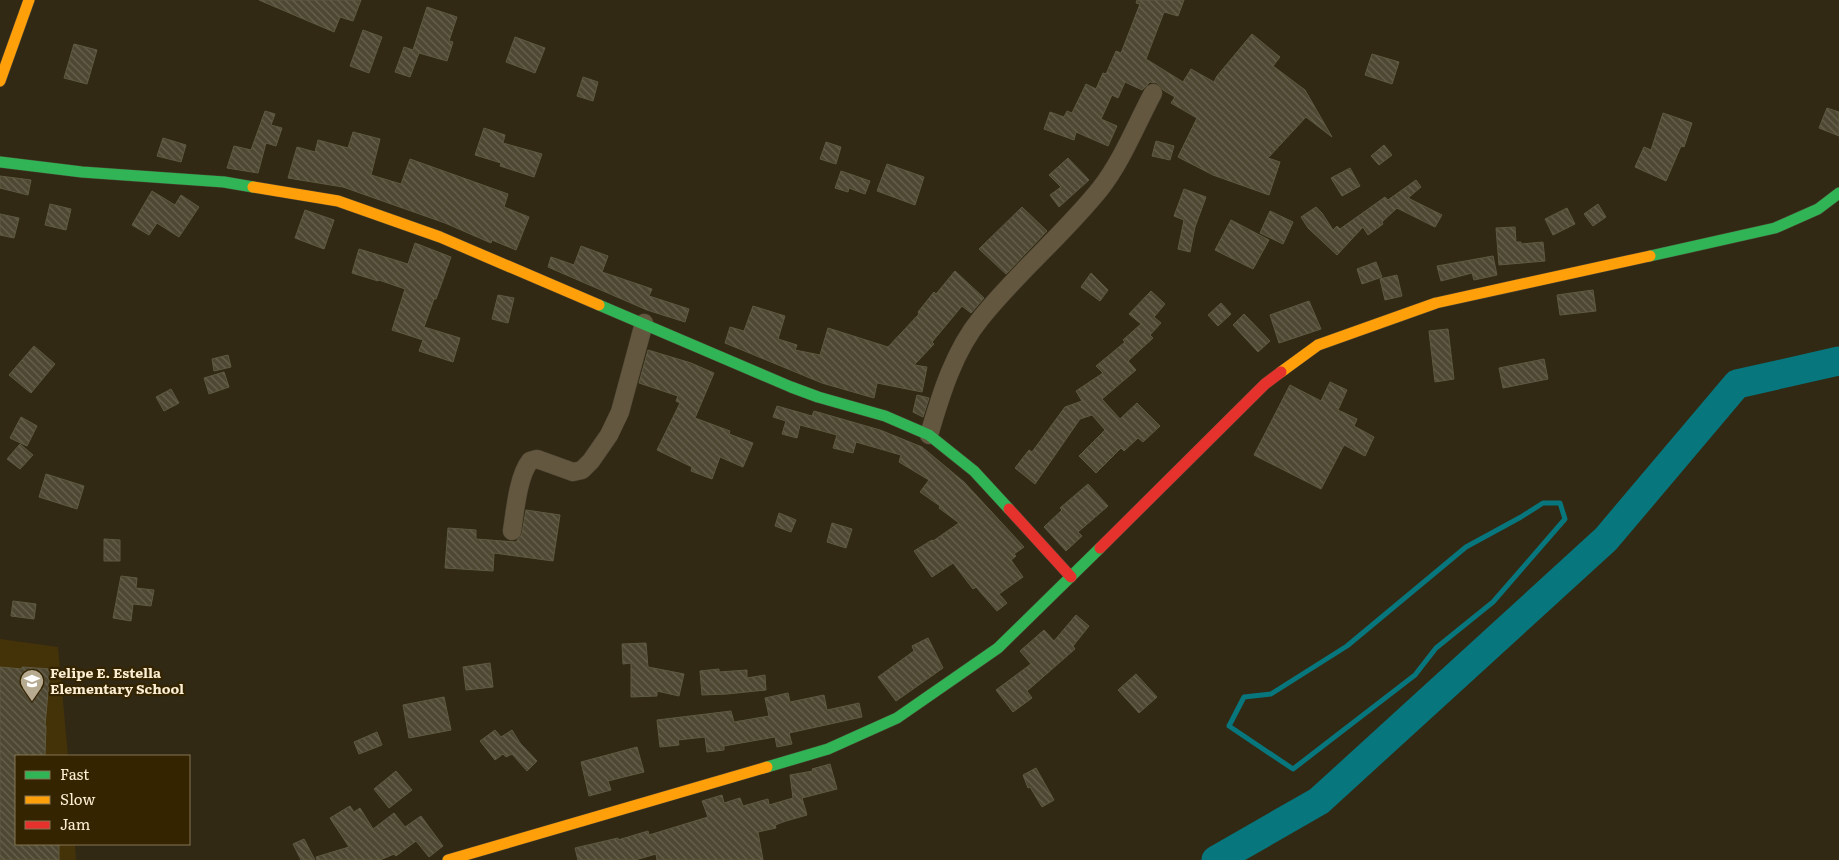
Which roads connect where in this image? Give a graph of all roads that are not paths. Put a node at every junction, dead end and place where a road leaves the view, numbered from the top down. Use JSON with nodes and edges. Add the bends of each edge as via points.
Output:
{"nodes":[{"id":1,"x":29,"y":0,"type":"edge"},
{"id":2,"x":0,"y":81,"type":"edge"},
{"id":3,"x":1153,"y":93,"type":"dead end"},
{"id":4,"x":0,"y":162,"type":"edge"},
{"id":5,"x":1839,"y":193,"type":"edge"},
{"id":6,"x":644,"y":323,"type":"junction"},
{"id":7,"x":929,"y":435,"type":"junction"},
{"id":8,"x":512,"y":532,"type":"dead end"},
{"id":9,"x":1071,"y":578,"type":"junction"},
{"id":10,"x":448,"y":860,"type":"edge"}],
"edges":[{"from":1,"to":2,"type":"street"},
{"from":3,"to":7,"type":"street","via":[[1117,163],[1100,188],[981,318],[956,358]]},
{"from":4,"to":6,"type":"street","via":[[82,172],[224,182],[338,201],[440,237]]},
{"from":5,"to":9,"type":"street","via":[[1818,209],[1775,228],[1436,303],[1318,345],[1265,384]]},
{"from":6,"to":7,"type":"street","via":[[791,387],[885,416]]},
{"from":6,"to":8,"type":"street","via":[[620,412],[609,435],[582,470],[573,472],[537,459],[530,461],[518,493]]},
{"from":7,"to":9,"type":"street","via":[[974,471]]},
{"from":9,"to":10,"type":"street","via":[[998,648],[897,718],[837,745]]}]}
